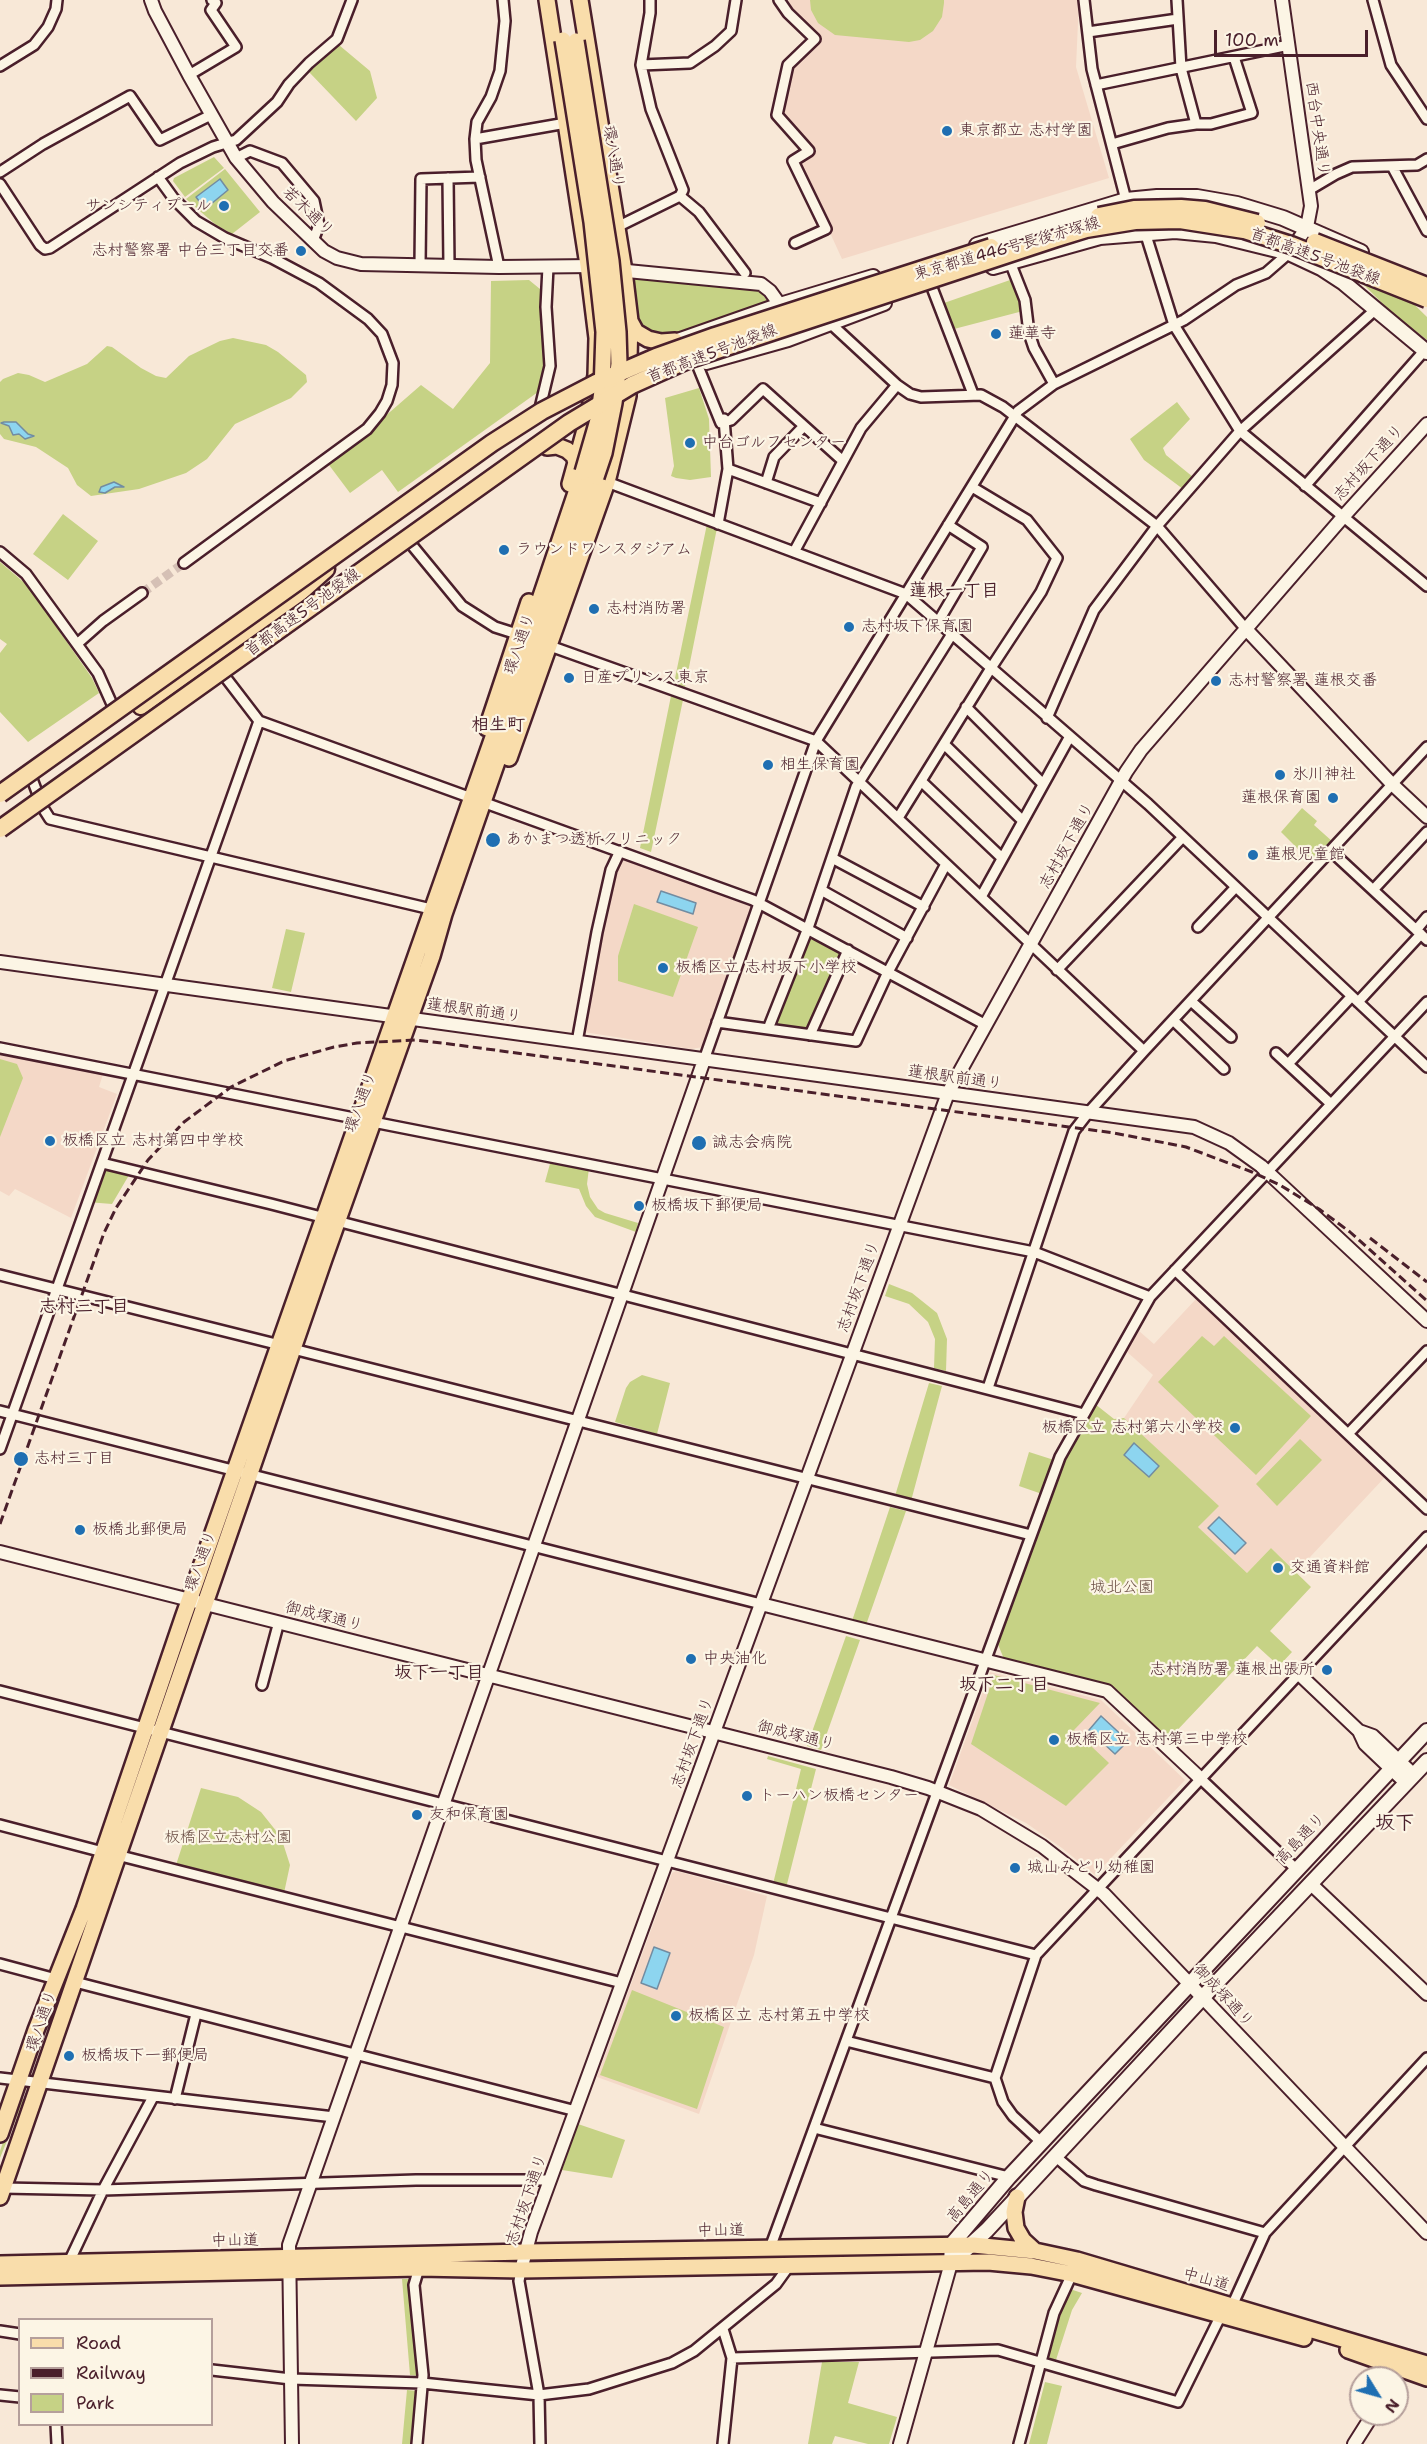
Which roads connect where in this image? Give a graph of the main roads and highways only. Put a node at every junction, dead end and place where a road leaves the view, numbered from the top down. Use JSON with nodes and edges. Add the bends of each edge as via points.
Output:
{"nodes":[{"id":1,"x":552,"y":0,"type":"edge"},
{"id":2,"x":570,"y":0,"type":"edge"},
{"id":3,"x":577,"y":0,"type":"edge"},
{"id":4,"x":570,"y":41,"type":"junction"},
{"id":5,"x":1389,"y":265,"type":"junction"},
{"id":6,"x":1427,"y":279,"type":"edge"},
{"id":7,"x":1427,"y":286,"type":"edge"},
{"id":8,"x":1427,"y":302,"type":"edge"},
{"id":9,"x":630,"y":321,"type":"junction"},
{"id":10,"x":675,"y":341,"type":"junction"},
{"id":11,"x":1426,"y":351,"type":"edge"},
{"id":12,"x":630,"y":360,"type":"junction"},
{"id":13,"x":596,"y":375,"type":"junction"},
{"id":14,"x":628,"y":396,"type":"junction"},
{"id":15,"x":588,"y":419,"type":"junction"},
{"id":16,"x":547,"y":447,"type":"road end"},
{"id":17,"x":576,"y":463,"type":"junction"},
{"id":18,"x":360,"y":540,"type":"road end"},
{"id":19,"x":374,"y":571,"type":"road end"},
{"id":20,"x":237,"y":642,"type":"junction"},
{"id":21,"x":0,"y":793,"type":"edge"},
{"id":22,"x":476,"y":797,"type":"junction"},
{"id":23,"x":0,"y":807,"type":"edge"},
{"id":24,"x":0,"y":816,"type":"edge"},
{"id":25,"x":0,"y":829,"type":"edge"},
{"id":26,"x":366,"y":1120,"type":"junction"},
{"id":27,"x":1427,"y":1731,"type":"edge"},
{"id":28,"x":1427,"y":1761,"type":"edge"},
{"id":29,"x":110,"y":1853,"type":"junction"},
{"id":30,"x":0,"y":2134,"type":"edge"},
{"id":31,"x":2,"y":2192,"type":"edge"},
{"id":32,"x":1017,"y":2197,"type":"junction"},
{"id":33,"x":952,"y":2244,"type":"junction"},
{"id":34,"x":973,"y":2245,"type":"junction"},
{"id":35,"x":1035,"y":2251,"type":"junction"},
{"id":36,"x":951,"y":2263,"type":"junction"},
{"id":37,"x":0,"y":2264,"type":"edge"},
{"id":38,"x":289,"y":2265,"type":"junction"},
{"id":39,"x":0,"y":2277,"type":"edge"},
{"id":40,"x":1227,"y":2311,"type":"junction"},
{"id":41,"x":1427,"y":2364,"type":"edge"},
{"id":42,"x":1380,"y":2366,"type":"edge"},
{"id":43,"x":1409,"y":2375,"type":"edge"},
{"id":44,"x":1427,"y":2378,"type":"edge"}],
"edges":[{"from":1,"to":4,"type":"main road","name":"環八通り"},
{"from":2,"to":4,"type":"main road","name":"環八通り"},
{"from":3,"to":4,"type":"main road"},
{"from":4,"to":9,"type":"main road","via":[[617,227]]},
{"from":4,"to":13,"type":"main road","via":[[566,123],[597,338]]},
{"from":4,"to":22,"type":"main road","name":"環八通り","bridge":true,"via":[[602,303],[602,391],[591,449]]},
{"from":4,"to":22,"type":"main road","name":"環八通り","bridge":true,"via":[[616,301],[617,385],[604,453],[509,731]]},
{"from":5,"to":6,"type":"main road","name":"東京都道446号長後赤塚線"},
{"from":5,"to":8,"type":"main road","name":"東京都道446号長後赤塚線"},
{"from":5,"to":10,"type":"main road","name":"東京都道446号長後赤塚線","via":[[1307,227],[1237,204],[1197,197],[1126,200],[780,305]]},
{"from":7,"to":21,"type":"highway","name":"首都高速5号池袋線","bridge":true,"via":[[1246,219],[1205,210],[1156,207],[1053,227],[715,336],[596,382],[517,427]]},
{"from":8,"to":25,"type":"highway","name":"首都高速5号池袋線","bridge":true,"via":[[1291,245],[1244,230],[1180,220],[1135,221],[1086,229],[690,359],[632,385],[560,430]]},
{"from":9,"to":10,"type":"main road","via":[[636,332],[648,339]]},
{"from":9,"to":12,"type":"main road"},
{"from":10,"to":12,"type":"main road","name":"東京都道446号長後赤塚線"},
{"from":11,"to":14,"type":"main road","name":"東京都道446号長後赤塚線","via":[[1331,274],[1289,253],[1216,235],[1145,232],[1100,237],[931,285],[788,339],[697,364]]},
{"from":12,"to":13,"type":"main road","name":"東京都道446号長後赤塚線"},
{"from":12,"to":14,"type":"main road"},
{"from":13,"to":15,"type":"main road"},
{"from":14,"to":15,"type":"main road","name":"東京都道446号長後赤塚線"},
{"from":14,"to":22,"type":"main road","via":[[607,482],[506,766],[494,792]]},
{"from":15,"to":17,"type":"main road"},
{"from":16,"to":17,"type":"main road","via":[[567,450]]},
{"from":17,"to":22,"type":"main road","via":[[482,743],[473,783]]},
{"from":18,"to":20,"type":"highway"},
{"from":19,"to":20,"type":"highway","via":[[316,593]]},
{"from":20,"to":23,"type":"highway"},
{"from":20,"to":24,"type":"highway"},
{"from":22,"to":26,"type":"main road","name":"環八通り","via":[[394,1016]]},
{"from":22,"to":26,"type":"main road","name":"環八通り","via":[[410,1019]]},
{"from":26,"to":29,"type":"main road","name":"環八通り"},
{"from":27,"to":33,"type":"main road","name":"高島通り","via":[[1009,2176]]},
{"from":28,"to":32,"type":"main road","name":"高島通り"},
{"from":29,"to":30,"type":"main road","name":"環八通り","via":[[56,1979]]},
{"from":29,"to":31,"type":"main road","name":"環八通り","via":[[75,1982]]},
{"from":32,"to":34,"type":"main road","name":"高島通り"},
{"from":32,"to":35,"type":"main road","via":[[1016,2228]]},
{"from":33,"to":34,"type":"main road","name":"中山道"},
{"from":33,"to":36,"type":"main road","name":"高島通り"},
{"from":33,"to":38,"type":"main road","name":"中山道","via":[[526,2252]]},
{"from":34,"to":35,"type":"main road","name":"中山道"},
{"from":34,"to":36,"type":"main road","name":"高島通り"},
{"from":35,"to":40,"type":"main road","name":"中山道","via":[[1077,2260]]},
{"from":36,"to":38,"type":"main road","name":"中山道","via":[[521,2270]]},
{"from":36,"to":40,"type":"main road","name":"中山道","via":[[1009,2264],[1072,2274]]},
{"from":37,"to":38,"type":"main road","name":"中山道"},
{"from":38,"to":39,"type":"main road","name":"中山道"},
{"from":40,"to":41,"type":"main road","name":"中山道"},
{"from":40,"to":42,"type":"main road","name":"中山道"},
{"from":43,"to":44,"type":"main road","name":"中山道"}]}
